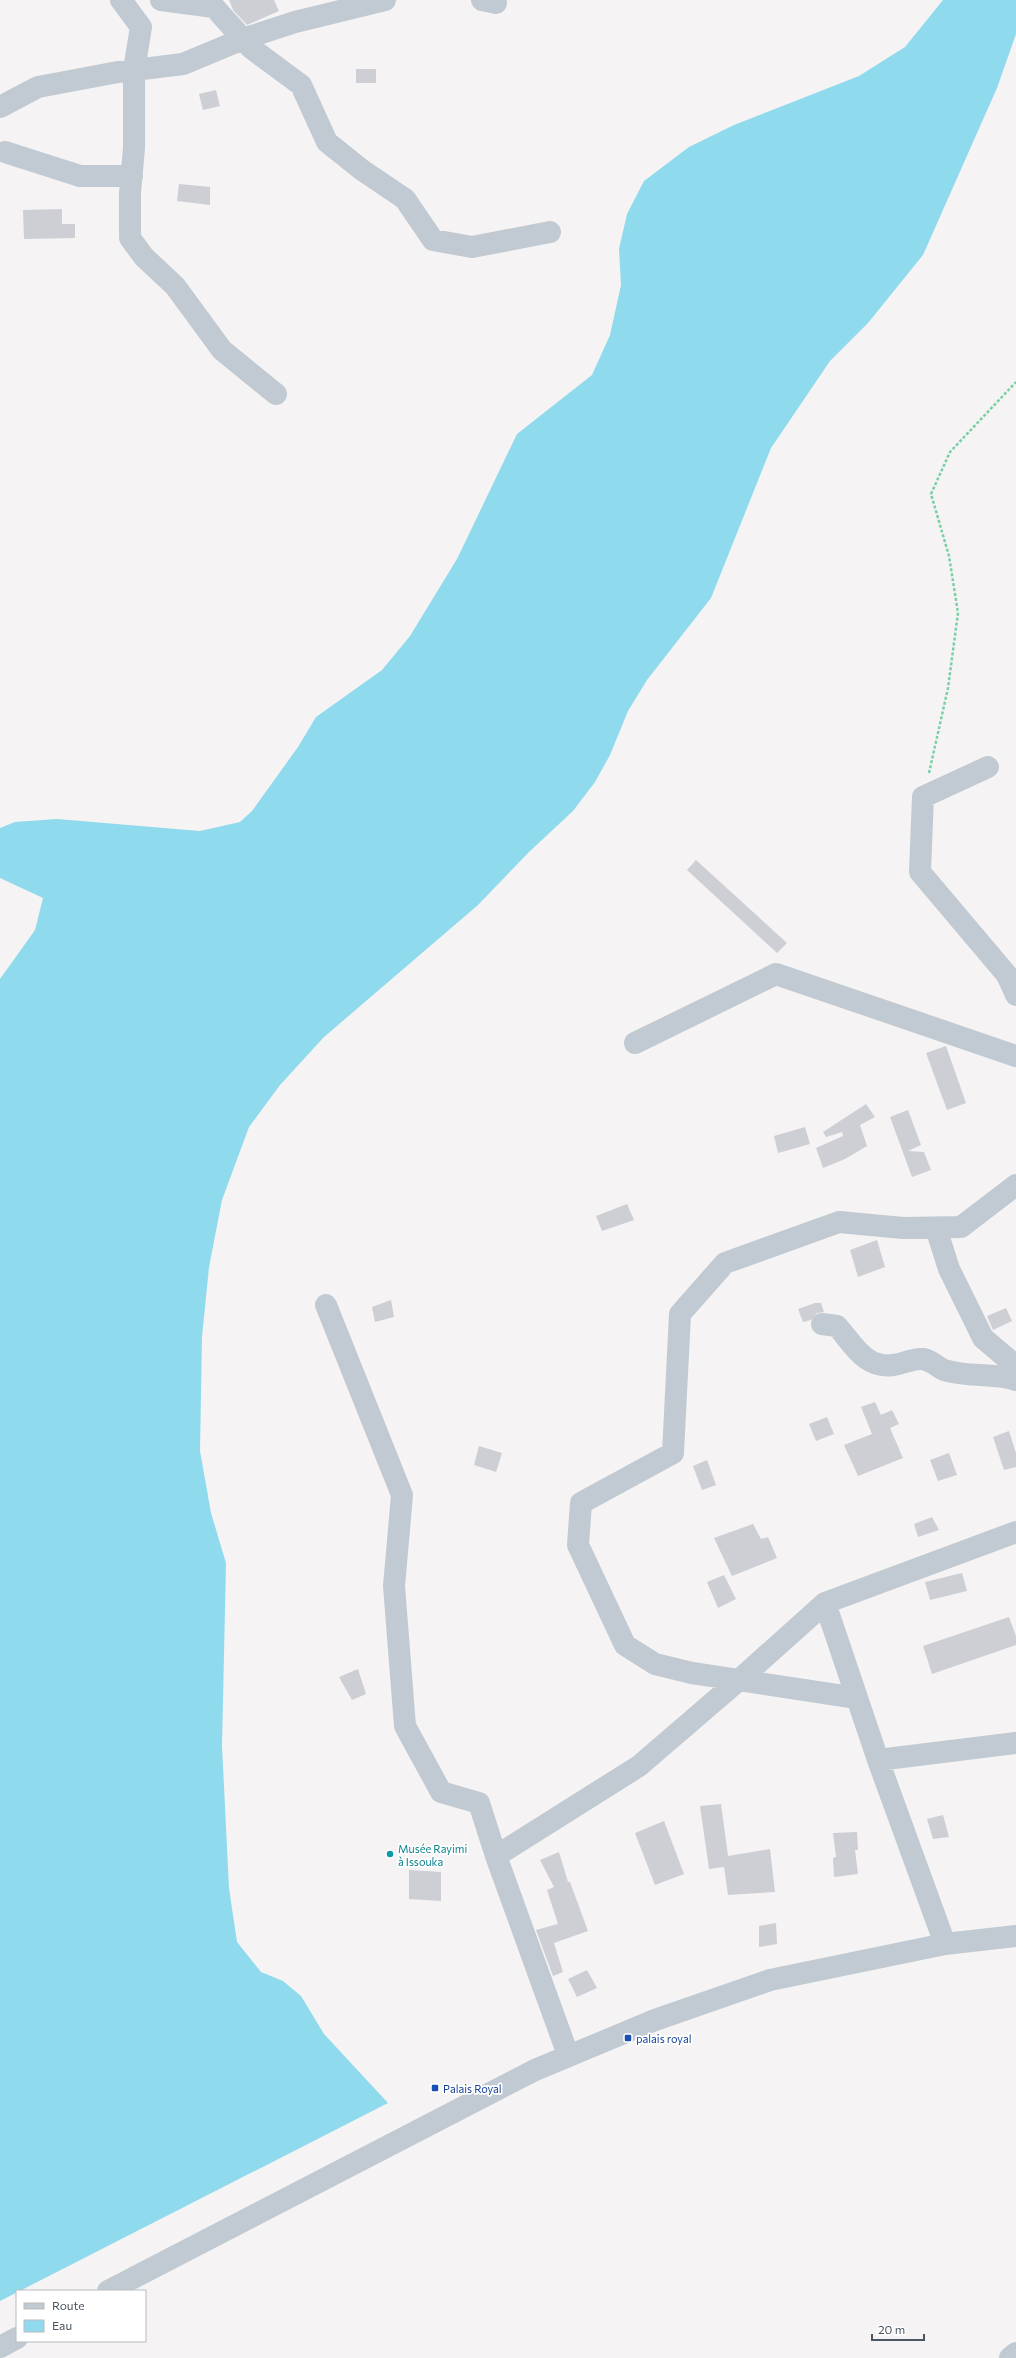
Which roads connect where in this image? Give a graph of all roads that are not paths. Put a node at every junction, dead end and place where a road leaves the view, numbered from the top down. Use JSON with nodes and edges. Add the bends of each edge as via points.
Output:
{"nodes":[{"id":1,"x":121,"y":0,"type":"edge"},
{"id":2,"x":161,"y":0,"type":"edge"},
{"id":3,"x":385,"y":0,"type":"edge"},
{"id":4,"x":243,"y":39,"type":"junction"},
{"id":5,"x":134,"y":70,"type":"junction"},
{"id":6,"x":0,"y":107,"type":"edge"},
{"id":7,"x":2,"y":152,"type":"edge"},
{"id":8,"x":132,"y":176,"type":"junction"},
{"id":9,"x":550,"y":232,"type":"dead end"},
{"id":10,"x":276,"y":394,"type":"dead end"},
{"id":11,"x":988,"y":767,"type":"dead end"},
{"id":12,"x":1016,"y":995,"type":"edge"},
{"id":13,"x":635,"y":1043,"type":"dead end"},
{"id":14,"x":1016,"y":1056,"type":"edge"},
{"id":15,"x":1016,"y":1185,"type":"edge"},
{"id":16,"x":936,"y":1228,"type":"junction"},
{"id":17,"x":326,"y":1305,"type":"dead end"},
{"id":18,"x":822,"y":1324,"type":"dead end"},
{"id":19,"x":1016,"y":1366,"type":"edge"},
{"id":20,"x":1016,"y":1380,"type":"edge"},
{"id":21,"x":1016,"y":1532,"type":"edge"},
{"id":22,"x":824,"y":1603,"type":"junction"},
{"id":23,"x":739,"y":1680,"type":"junction"},
{"id":24,"x":857,"y":1698,"type":"junction"},
{"id":25,"x":1016,"y":1743,"type":"edge"},
{"id":26,"x":878,"y":1760,"type":"junction"},
{"id":27,"x":496,"y":1856,"type":"junction"},
{"id":28,"x":1016,"y":1936,"type":"edge"},
{"id":29,"x":945,"y":1944,"type":"junction"},
{"id":30,"x":568,"y":2055,"type":"junction"},
{"id":31,"x":110,"y":2290,"type":"edge"},
{"id":32,"x":16,"y":2339,"type":"edge"},
{"id":33,"x":0,"y":2347,"type":"edge"},
{"id":34,"x":1016,"y":2353,"type":"edge"},
{"id":35,"x":1010,"y":2358,"type":"edge"}],
"edges":[{"from":1,"to":5,"type":"street","via":[[141,27]]},
{"from":2,"to":4,"type":"street","via":[[214,7]]},
{"from":3,"to":4,"type":"street","via":[[295,22]]},
{"from":4,"to":5,"type":"street","via":[[183,64]]},
{"from":4,"to":9,"type":"street","via":[[251,48],[301,85],[327,142],[405,199],[433,240],[472,247]]},
{"from":5,"to":6,"type":"street","via":[[38,87]]},
{"from":5,"to":8,"type":"street"},
{"from":7,"to":8,"type":"street","via":[[80,176]]},
{"from":8,"to":10,"type":"street","via":[[130,238],[144,257],[175,286],[222,350]]},
{"from":11,"to":12,"type":"street","via":[[923,797],[920,872],[1007,976]]},
{"from":13,"to":14,"type":"street","via":[[776,974]]},
{"from":15,"to":16,"type":"street","via":[[961,1227]]},
{"from":16,"to":19,"type":"street","via":[[948,1269],[983,1338]]},
{"from":16,"to":23,"type":"street","via":[[903,1228],[838,1222],[725,1263],[680,1314],[674,1453],[581,1503],[578,1545],[625,1645],[655,1664]]},
{"from":17,"to":27,"type":"street","via":[[402,1495],[394,1586],[405,1726],[441,1792],[479,1803]]},
{"from":18,"to":20,"type":"street","via":[[837,1326],[857,1352],[874,1364],[893,1365],[913,1359],[925,1359],[942,1369],[964,1376],[1002,1376]]},
{"from":21,"to":22,"type":"street"},
{"from":22,"to":23,"type":"street"},
{"from":22,"to":24,"type":"street"},
{"from":23,"to":24,"type":"street"},
{"from":23,"to":27,"type":"street","via":[[639,1766]]},
{"from":24,"to":26,"type":"street"},
{"from":25,"to":26,"type":"street"},
{"from":26,"to":29,"type":"street"},
{"from":27,"to":30,"type":"street"},
{"from":28,"to":29,"type":"street"},
{"from":29,"to":30,"type":"street","via":[[770,1980],[655,2020]]},
{"from":30,"to":31,"type":"street","via":[[457,2108]]},
{"from":32,"to":33,"type":"street"},
{"from":34,"to":35,"type":"street"}]}
